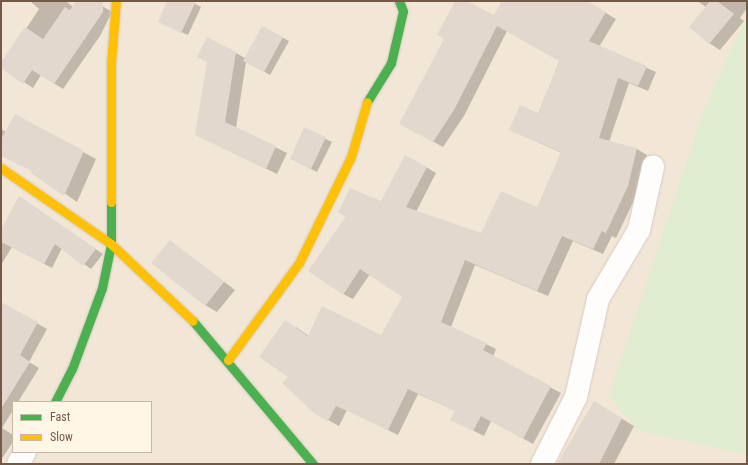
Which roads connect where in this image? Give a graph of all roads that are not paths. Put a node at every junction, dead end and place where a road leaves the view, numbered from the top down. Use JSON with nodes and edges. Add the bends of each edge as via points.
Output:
{"nodes":[{"id":1,"x":116,"y":1,"type":"edge"},
{"id":2,"x":399,"y":1,"type":"edge"},
{"id":3,"x":653,"y":167,"type":"dead end"},
{"id":4,"x":1,"y":168,"type":"edge"},
{"id":5,"x":111,"y":244,"type":"junction"},
{"id":6,"x":228,"y":360,"type":"junction"},
{"id":7,"x":56,"y":401,"type":"edge"},
{"id":8,"x":24,"y":453,"type":"edge"},
{"id":9,"x":18,"y":464,"type":"edge"},
{"id":10,"x":313,"y":464,"type":"edge"},
{"id":11,"x":542,"y":464,"type":"edge"}],
"edges":[{"from":1,"to":5,"type":"street","via":[[111,63]]},
{"from":2,"to":6,"type":"street","via":[[403,11],[391,63],[366,104],[351,157],[299,263]]},
{"from":3,"to":11,"type":"street","via":[[639,230],[598,298],[576,397]]},
{"from":4,"to":5,"type":"street"},
{"from":5,"to":6,"type":"street","via":[[205,332]]},
{"from":5,"to":7,"type":"street","via":[[102,288],[72,369]]},
{"from":6,"to":10,"type":"street"},
{"from":8,"to":9,"type":"street"}]}
